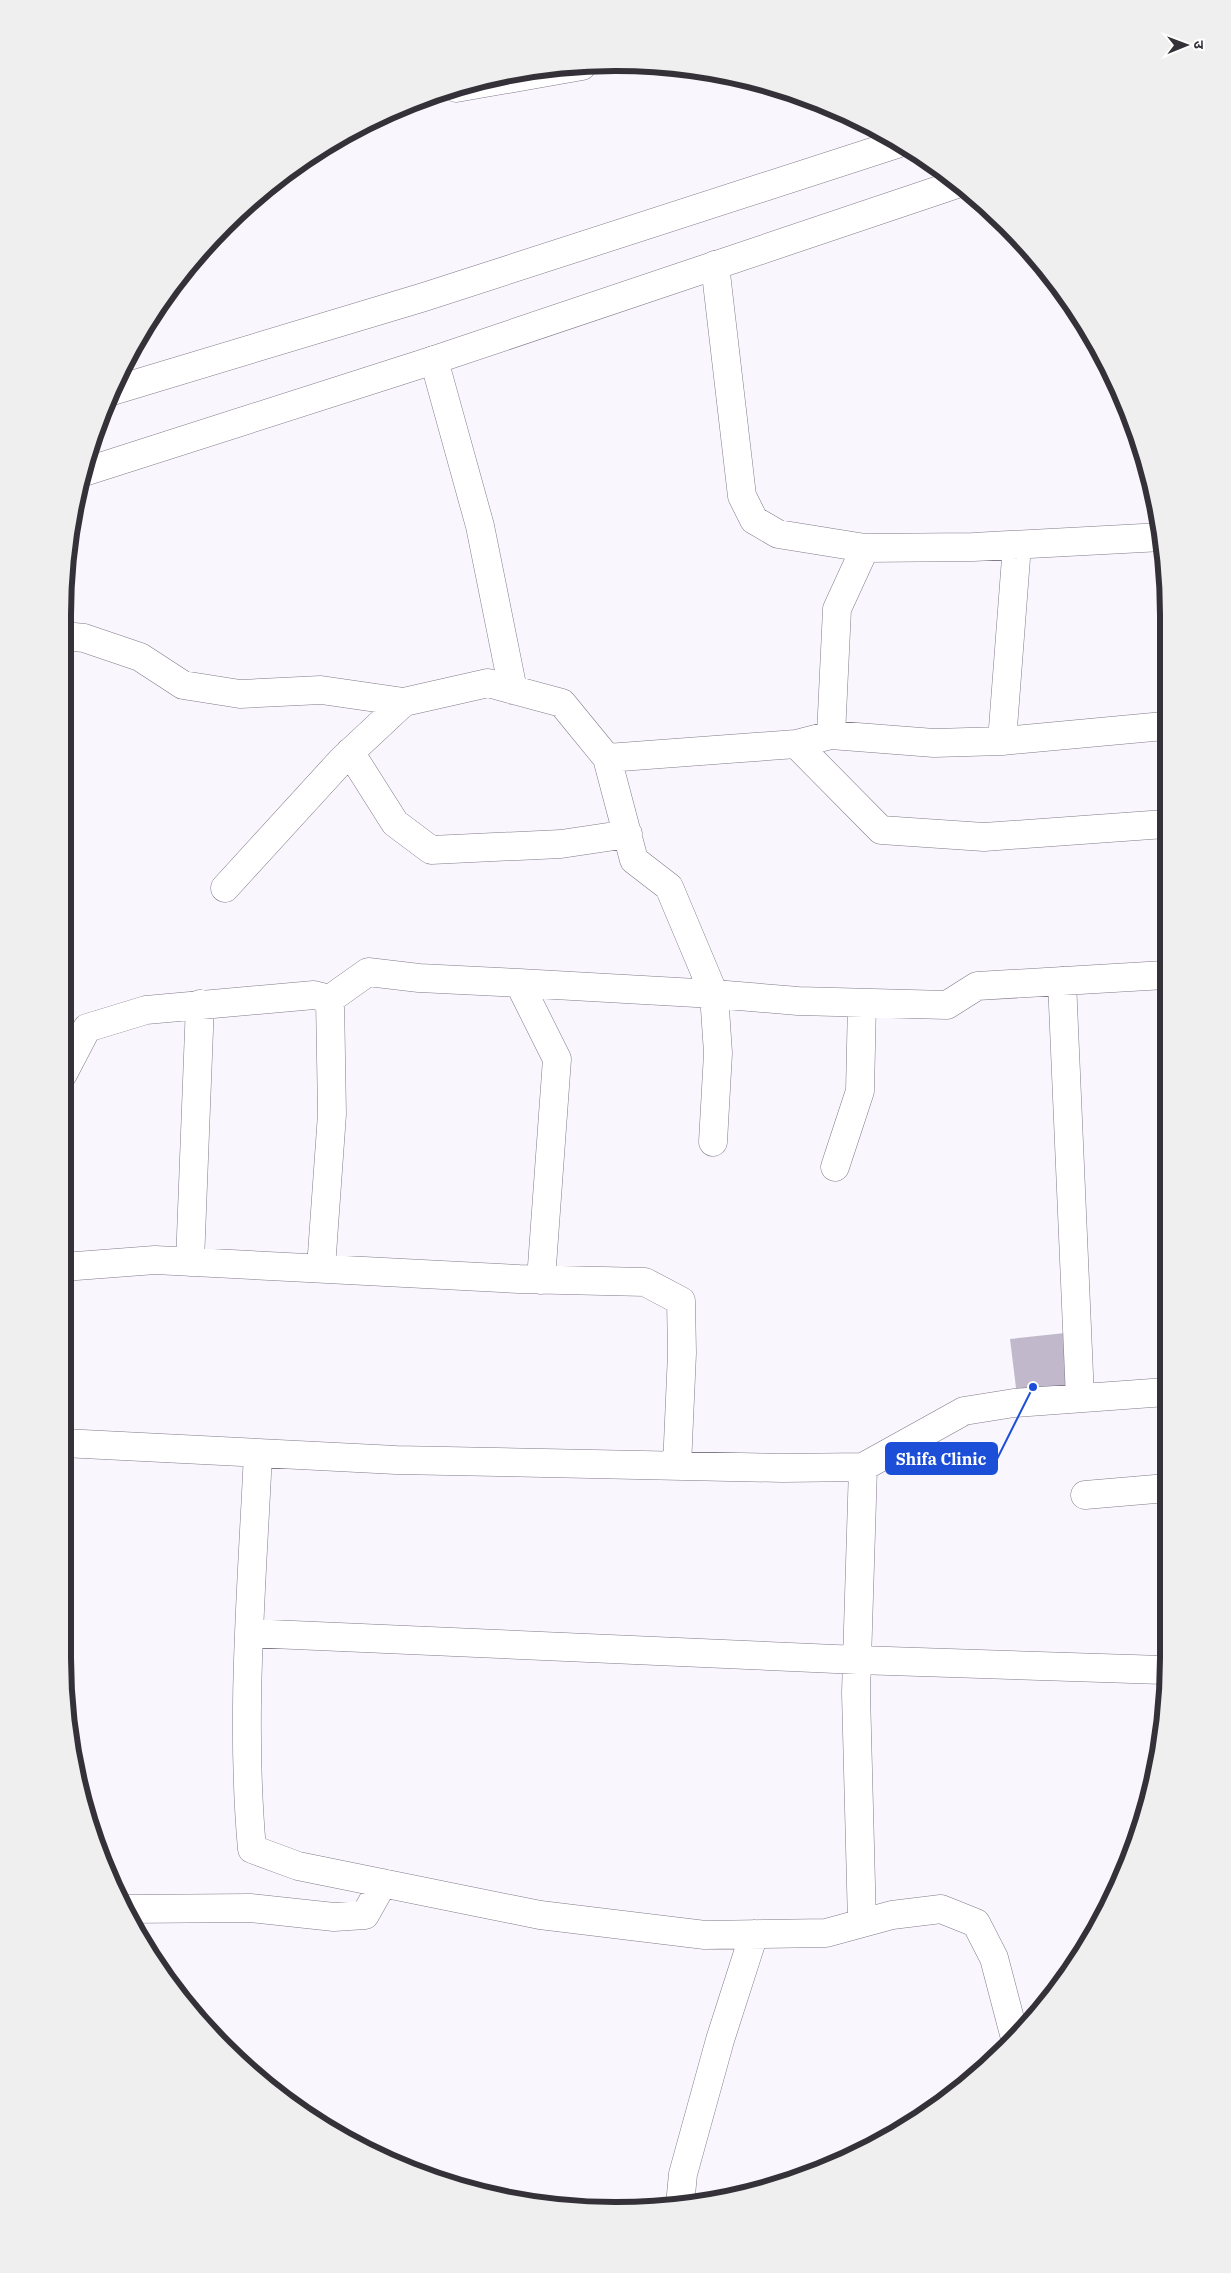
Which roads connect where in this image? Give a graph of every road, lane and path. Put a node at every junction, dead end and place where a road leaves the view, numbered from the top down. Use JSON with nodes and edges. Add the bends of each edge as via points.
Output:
{"nodes":[{"id":1,"x":891,"y":146,"type":"edge"},
{"id":2,"x":950,"y":186,"type":"edge"},
{"id":3,"x":715,"y":265,"type":"junction"},
{"id":4,"x":434,"y":360,"type":"junction"},
{"id":5,"x":121,"y":388,"type":"edge"},
{"id":6,"x":92,"y":470,"type":"edge"},
{"id":7,"x":1154,"y":537,"type":"edge"},
{"id":8,"x":1018,"y":545,"type":"junction"},
{"id":9,"x":865,"y":548,"type":"junction"},
{"id":10,"x":71,"y":637,"type":"edge"},
{"id":11,"x":514,"y":690,"type":"junction"},
{"id":12,"x":404,"y":702,"type":"junction"},
{"id":13,"x":1160,"y":726,"type":"edge"},
{"id":14,"x":831,"y":735,"type":"junction"},
{"id":15,"x":1002,"y":742,"type":"junction"},
{"id":16,"x":796,"y":744,"type":"junction"},
{"id":17,"x":350,"y":752,"type":"junction"},
{"id":18,"x":606,"y":758,"type":"junction"},
{"id":19,"x":1160,"y":824,"type":"edge"},
{"id":20,"x":628,"y":834,"type":"junction"},
{"id":21,"x":224,"y":888,"type":"dead end"},
{"id":22,"x":1160,"y":975,"type":"edge"},
{"id":23,"x":1062,"y":982,"type":"junction"},
{"id":24,"x":519,"y":983,"type":"junction"},
{"id":25,"x":714,"y":994,"type":"junction"},
{"id":26,"x":330,"y":999,"type":"junction"},
{"id":27,"x":862,"y":1003,"type":"junction"},
{"id":28,"x":200,"y":1004,"type":"junction"},
{"id":29,"x":71,"y":1059,"type":"edge"},
{"id":30,"x":712,"y":1142,"type":"dead end"},
{"id":31,"x":835,"y":1167,"type":"dead end"},
{"id":32,"x":190,"y":1262,"type":"junction"},
{"id":33,"x":71,"y":1266,"type":"edge"},
{"id":34,"x":321,"y":1268,"type":"junction"},
{"id":35,"x":540,"y":1280,"type":"junction"},
{"id":36,"x":1160,"y":1392,"type":"edge"},
{"id":37,"x":1080,"y":1398,"type":"junction"},
{"id":38,"x":71,"y":1444,"type":"edge"},
{"id":39,"x":258,"y":1453,"type":"junction"},
{"id":40,"x":677,"y":1466,"type":"junction"},
{"id":41,"x":864,"y":1467,"type":"junction"},
{"id":42,"x":1160,"y":1489,"type":"edge"},
{"id":43,"x":1085,"y":1495,"type":"dead end"},
{"id":44,"x":250,"y":1633,"type":"junction"},
{"id":45,"x":858,"y":1660,"type":"junction"},
{"id":46,"x":1160,"y":1670,"type":"edge"},
{"id":47,"x":383,"y":1883,"type":"junction"},
{"id":48,"x":132,"y":1908,"type":"edge"},
{"id":49,"x":862,"y":1924,"type":"junction"},
{"id":50,"x":754,"y":1934,"type":"junction"},
{"id":51,"x":1013,"y":2029,"type":"edge"},
{"id":52,"x":681,"y":2198,"type":"edge"}],
"edges":[{"from":1,"to":5,"type":"street","via":[[434,294]]},
{"from":2,"to":3,"type":"street"},
{"from":3,"to":4,"type":"street"},
{"from":3,"to":9,"type":"street","via":[[742,496],[754,520],[778,534]]},
{"from":4,"to":6,"type":"street"},
{"from":4,"to":11,"type":"street","via":[[480,526]]},
{"from":7,"to":8,"type":"street"},
{"from":8,"to":9,"type":"street"},
{"from":8,"to":15,"type":"street"},
{"from":9,"to":14,"type":"street","via":[[837,609]]},
{"from":10,"to":12,"type":"street","via":[[140,657],[182,685],[240,694],[321,690]]},
{"from":11,"to":12,"type":"street","via":[[488,683]]},
{"from":11,"to":18,"type":"street","via":[[562,704]]},
{"from":12,"to":17,"type":"street"},
{"from":13,"to":15,"type":"street"},
{"from":14,"to":15,"type":"street","via":[[934,743]]},
{"from":14,"to":16,"type":"street"},
{"from":16,"to":18,"type":"street"},
{"from":16,"to":19,"type":"street","via":[[881,830],[984,837]]},
{"from":17,"to":20,"type":"street","via":[[395,823],[431,850],[562,844]]},
{"from":17,"to":21,"type":"street"},
{"from":18,"to":20,"type":"street"},
{"from":20,"to":25,"type":"street","via":[[634,860],[669,887]]},
{"from":22,"to":23,"type":"street"},
{"from":23,"to":27,"type":"street","via":[[977,986],[947,1005]]},
{"from":23,"to":37,"type":"street"},
{"from":24,"to":25,"type":"street"},
{"from":24,"to":26,"type":"street","via":[[368,972]]},
{"from":24,"to":35,"type":"street","via":[[556,1059]]},
{"from":25,"to":27,"type":"street"},
{"from":25,"to":30,"type":"street","via":[[718,1053]]},
{"from":26,"to":28,"type":"street","via":[[314,995]]},
{"from":26,"to":34,"type":"street","via":[[332,1114]]},
{"from":27,"to":31,"type":"street","via":[[860,1091]]},
{"from":28,"to":29,"type":"street","via":[[146,1010],[87,1028]]},
{"from":28,"to":32,"type":"street"},
{"from":32,"to":33,"type":"street","via":[[155,1260]]},
{"from":32,"to":34,"type":"street"},
{"from":34,"to":35,"type":"street"},
{"from":35,"to":40,"type":"street","via":[[646,1282],[681,1302]]},
{"from":36,"to":37,"type":"street"},
{"from":37,"to":41,"type":"street","via":[[964,1411]]},
{"from":38,"to":39,"type":"street"},
{"from":39,"to":40,"type":"street","via":[[396,1460]]},
{"from":39,"to":44,"type":"street"},
{"from":40,"to":41,"type":"street"},
{"from":41,"to":45,"type":"street"},
{"from":42,"to":43,"type":"street"},
{"from":44,"to":45,"type":"street"},
{"from":44,"to":47,"type":"street","via":[[247,1796],[252,1849],[298,1866]]},
{"from":45,"to":46,"type":"street"},
{"from":45,"to":49,"type":"street"},
{"from":47,"to":48,"type":"street","via":[[365,1916],[334,1917],[250,1908]]},
{"from":47,"to":50,"type":"street","via":[[540,1915],[705,1935]]},
{"from":49,"to":50,"type":"street","via":[[826,1933]]},
{"from":49,"to":51,"type":"street","via":[[892,1915],[941,1909],[976,1923],[994,1958]]},
{"from":50,"to":52,"type":"street","via":[[720,2040],[686,2164]]}]}
